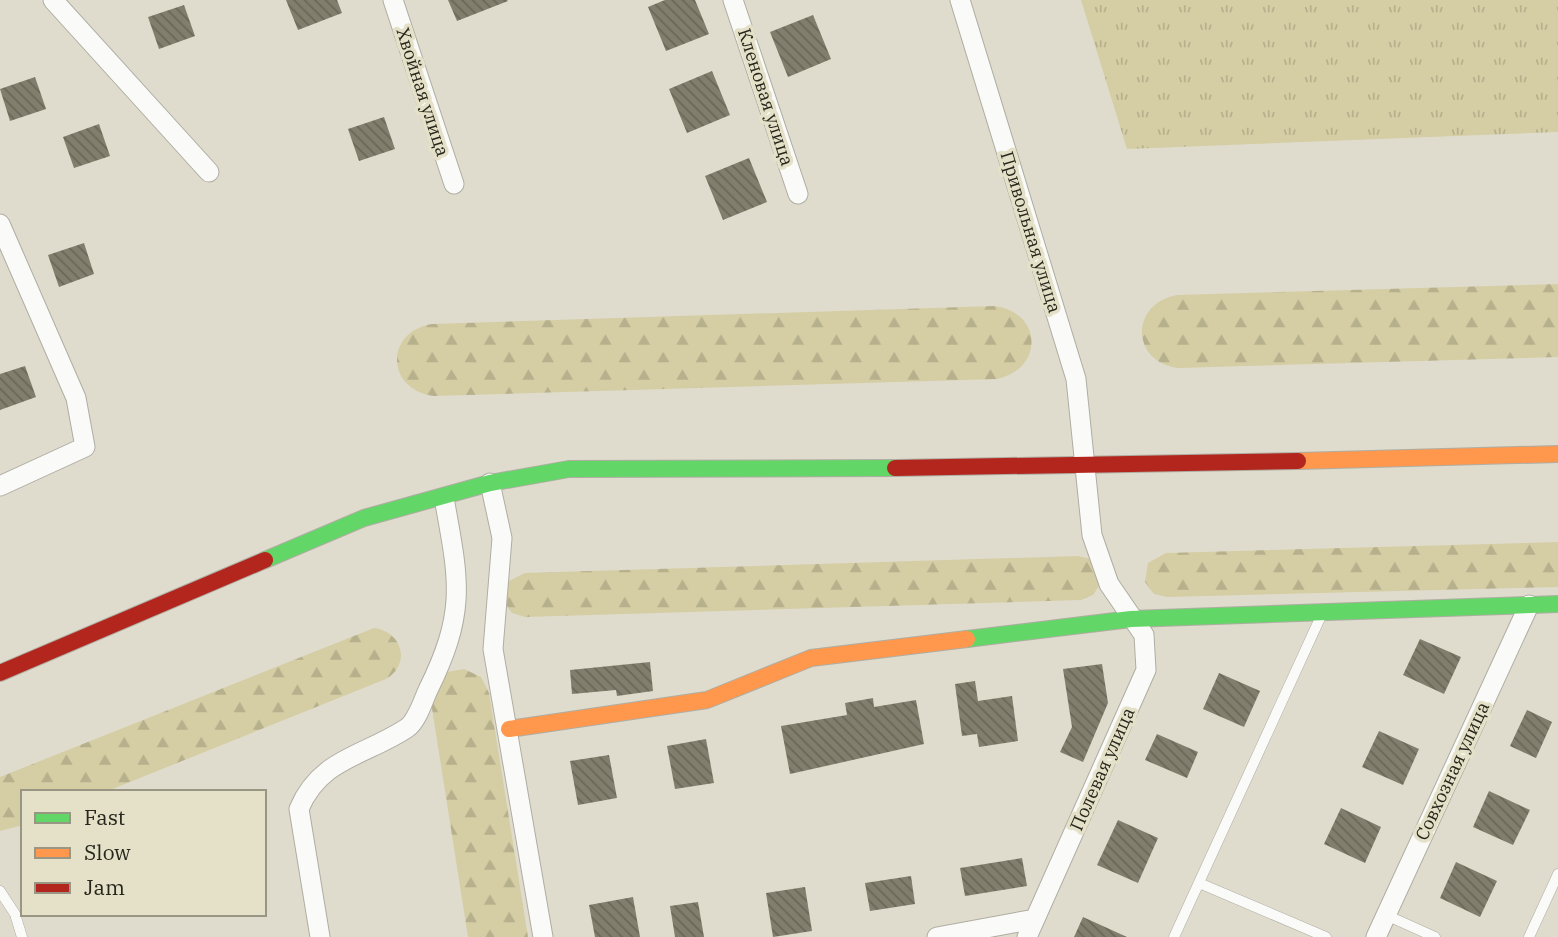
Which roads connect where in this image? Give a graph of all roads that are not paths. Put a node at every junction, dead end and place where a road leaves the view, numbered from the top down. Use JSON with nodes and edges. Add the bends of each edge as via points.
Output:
{"nodes":[{"id":1,"x":53,"y":0,"type":"edge"},
{"id":2,"x":393,"y":0,"type":"edge"},
{"id":3,"x":733,"y":0,"type":"edge"},
{"id":4,"x":960,"y":0,"type":"edge"},
{"id":5,"x":209,"y":172,"type":"dead end"},
{"id":6,"x":454,"y":184,"type":"dead end"},
{"id":7,"x":798,"y":194,"type":"dead end"},
{"id":8,"x":0,"y":224,"type":"edge"},
{"id":9,"x":1558,"y":454,"type":"edge"},
{"id":10,"x":1084,"y":467,"type":"junction"},
{"id":11,"x":489,"y":482,"type":"junction"},
{"id":12,"x":0,"y":486,"type":"edge"},
{"id":13,"x":444,"y":498,"type":"junction"},
{"id":14,"x":1558,"y":604,"type":"edge"},
{"id":15,"x":1529,"y":605,"type":"junction"},
{"id":16,"x":1323,"y":612,"type":"junction"},
{"id":17,"x":1131,"y":619,"type":"junction"},
{"id":18,"x":0,"y":673,"type":"edge"},
{"id":19,"x":509,"y":729,"type":"junction"},
{"id":20,"x":1558,"y":874,"type":"edge"},
{"id":21,"x":1199,"y":883,"type":"junction"},
{"id":22,"x":0,"y":891,"type":"edge"},
{"id":23,"x":1386,"y":915,"type":"junction"},
{"id":24,"x":1031,"y":928,"type":"edge"},
{"id":25,"x":22,"y":937,"type":"edge"},
{"id":26,"x":320,"y":937,"type":"edge"},
{"id":27,"x":543,"y":937,"type":"edge"},
{"id":28,"x":937,"y":937,"type":"edge"},
{"id":29,"x":1174,"y":937,"type":"edge"},
{"id":30,"x":1325,"y":937,"type":"edge"},
{"id":31,"x":1376,"y":937,"type":"edge"},
{"id":32,"x":1434,"y":937,"type":"edge"},
{"id":33,"x":1529,"y":937,"type":"edge"}],
"edges":[{"from":1,"to":5,"type":"street"},
{"from":2,"to":6,"type":"street","name":"Хвойная улица"},
{"from":3,"to":7,"type":"street","name":"Кленовая улица"},
{"from":4,"to":10,"type":"street","name":"Привольная улица","via":[[1076,379]]},
{"from":8,"to":12,"type":"street","via":[[76,398],[85,447]]},
{"from":9,"to":10,"type":"street"},
{"from":10,"to":11,"type":"street","via":[[569,469]]},
{"from":10,"to":17,"type":"street","name":"Привольная улица","via":[[1092,535],[1109,584]]},
{"from":11,"to":13,"type":"street"},
{"from":11,"to":19,"type":"street","via":[[502,538],[493,649]]},
{"from":13,"to":18,"type":"street","via":[[364,517]]},
{"from":13,"to":26,"type":"street","via":[[458,601],[435,675],[411,726],[321,774],[299,809]]},
{"from":14,"to":15,"type":"street"},
{"from":15,"to":16,"type":"street"},
{"from":15,"to":23,"type":"street","name":"Совхозная улица"},
{"from":16,"to":17,"type":"street"},
{"from":16,"to":21,"type":"lane"},
{"from":17,"to":19,"type":"street","via":[[811,658],[707,700]]},
{"from":17,"to":24,"type":"street","name":"Полевая улица","via":[[1144,635],[1146,670]]},
{"from":19,"to":27,"type":"street"},
{"from":20,"to":33,"type":"lane"},
{"from":21,"to":29,"type":"lane"},
{"from":21,"to":30,"type":"lane"},
{"from":22,"to":25,"type":"lane"},
{"from":23,"to":31,"type":"street","name":"Совхозная улица"},
{"from":23,"to":32,"type":"lane"},
{"from":24,"to":28,"type":"street","name":"Полевая улица"}]}
